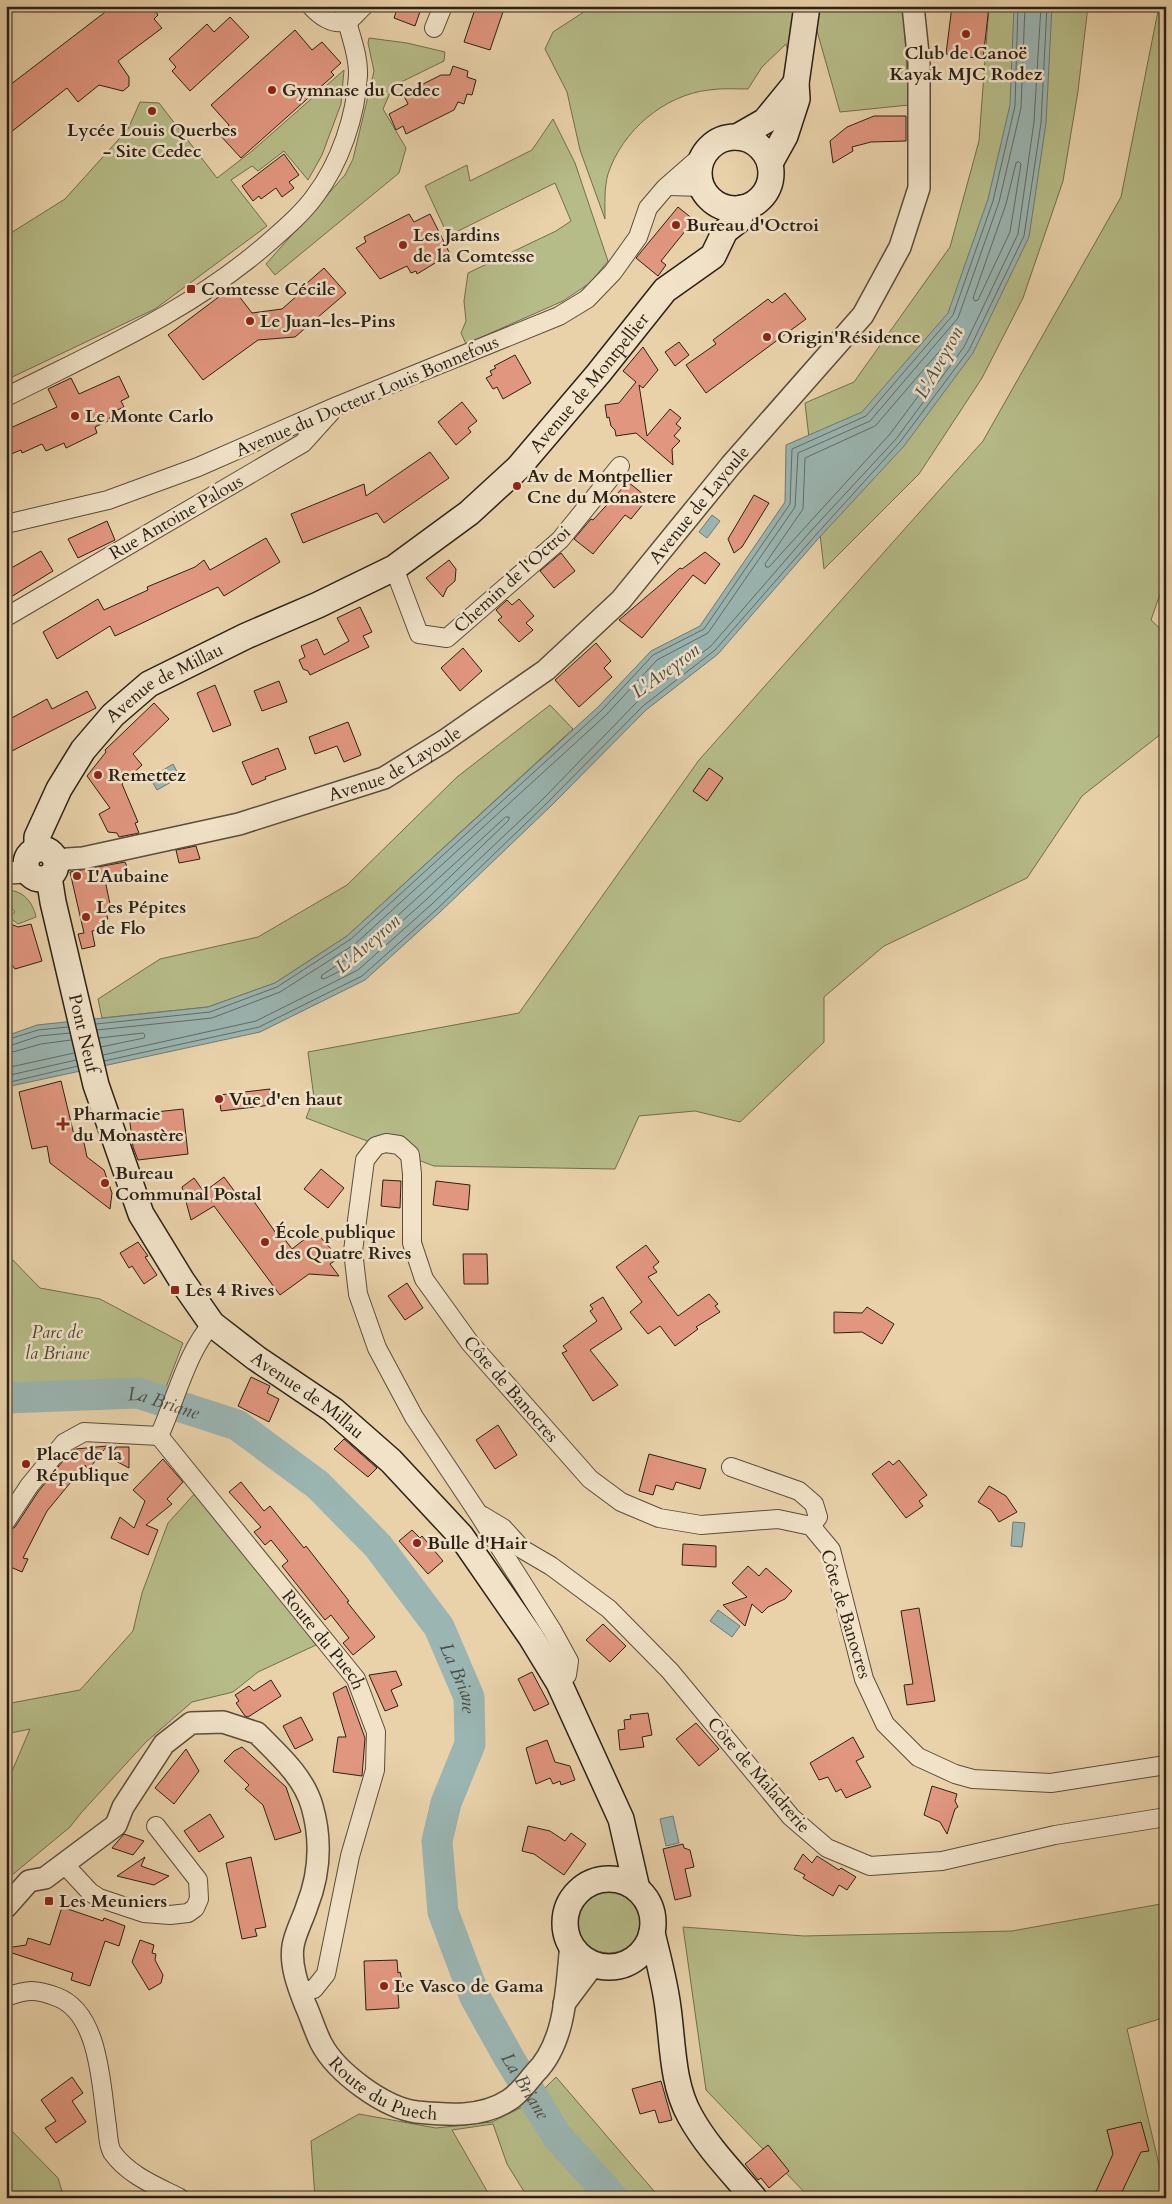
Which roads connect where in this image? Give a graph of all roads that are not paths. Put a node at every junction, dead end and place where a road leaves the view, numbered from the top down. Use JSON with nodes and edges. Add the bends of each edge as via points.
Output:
{"nodes":[{"id":1,"x":311,"y":6,"type":"edge"},
{"id":2,"x":326,"y":6,"type":"edge"},
{"id":3,"x":443,"y":6,"type":"edge"},
{"id":4,"x":807,"y":6,"type":"edge"},
{"id":5,"x":913,"y":6,"type":"edge"},
{"id":6,"x":353,"y":13,"type":"edge"},
{"id":7,"x":434,"y":28,"type":"dead end"},
{"id":8,"x":796,"y":83,"type":"junction"},
{"id":9,"x":737,"y":137,"type":"junction"},
{"id":10,"x":706,"y":152,"type":"junction"},
{"id":11,"x":770,"y":163,"type":"junction"},
{"id":12,"x":669,"y":186,"type":"junction"},
{"id":13,"x":706,"y":193,"type":"junction"},
{"id":14,"x":742,"y":208,"type":"junction"},
{"id":15,"x":725,"y":231,"type":"junction"},
{"id":16,"x":6,"y":397,"type":"edge"},
{"id":17,"x":336,"y":406,"type":"junction"},
{"id":18,"x":620,"y":466,"type":"dead end"},
{"id":19,"x":6,"y":524,"type":"edge"},
{"id":20,"x":394,"y":568,"type":"junction"},
{"id":21,"x":318,"y":605,"type":"joint"},
{"id":22,"x":6,"y":617,"type":"edge"},
{"id":23,"x":33,"y":866,"type":"edge"},
{"id":24,"x":72,"y":982,"type":"joint"},
{"id":25,"x":94,"y":1078,"type":"joint"},
{"id":26,"x":212,"y":1324,"type":"junction"},
{"id":27,"x":161,"y":1432,"type":"junction"},
{"id":28,"x":731,"y":1467,"type":"dead end"},
{"id":29,"x":478,"y":1513,"type":"junction"},
{"id":30,"x":6,"y":1521,"type":"edge"},
{"id":31,"x":811,"y":1526,"type":"junction"},
{"id":32,"x":559,"y":1683,"type":"junction"},
{"id":33,"x":1166,"y":1765,"type":"edge"},
{"id":34,"x":1166,"y":1817,"type":"edge"},
{"id":35,"x":156,"y":1826,"type":"dead end"},
{"id":36,"x":626,"y":1841,"type":"junction"},
{"id":37,"x":65,"y":1865,"type":"junction"},
{"id":38,"x":608,"y":1879,"type":"junction"},
{"id":39,"x":637,"y":1889,"type":"junction"},
{"id":40,"x":8,"y":1906,"type":"edge"},
{"id":41,"x":652,"y":1933,"type":"junction"},
{"id":42,"x":571,"y":1945,"type":"junction"},
{"id":43,"x":594,"y":1964,"type":"junction"},
{"id":44,"x":624,"y":1964,"type":"junction"},
{"id":45,"x":300,"y":1992,"type":"junction"},
{"id":46,"x":6,"y":1996,"type":"edge"},
{"id":47,"x":564,"y":2004,"type":"junction"},
{"id":48,"x":668,"y":2007,"type":"junction"},
{"id":49,"x":180,"y":2198,"type":"edge"},
{"id":50,"x":754,"y":2198,"type":"edge"}],
"edges":[{"from":1,"to":6,"type":"street","via":[[327,19]]},
{"from":2,"to":6,"type":"street"},
{"from":3,"to":7,"type":"street"},
{"from":4,"to":8,"type":"main road"},
{"from":5,"to":23,"type":"street","name":"Avenue de Layoule","via":[[919,63],[920,188],[900,247],[863,315],[731,465],[621,600],[546,670],[386,778],[238,824]]},
{"from":6,"to":16,"type":"street","via":[[358,74],[342,144],[315,196],[291,223],[243,265],[192,300],[136,333]]},
{"from":8,"to":9,"type":"main road","via":[[765,120]]},
{"from":8,"to":11,"type":"main road","via":[[797,100],[785,136]]},
{"from":9,"to":10,"type":"main road","via":[[720,141]]},
{"from":9,"to":11,"type":"main road","via":[[758,145]]},
{"from":10,"to":12,"type":"street","name":"Avenue du Docteur Louis Bonnefous"},
{"from":10,"to":13,"type":"main road","via":[[700,175]]},
{"from":11,"to":14,"type":"main road","via":[[771,174],[766,191],[754,204]]},
{"from":12,"to":13,"type":"street"},
{"from":12,"to":17,"type":"street","name":"Avenue du Docteur Louis Bonnefous","via":[[648,208],[638,237],[624,259],[587,299],[560,316]]},
{"from":13,"to":14,"type":"main road","via":[[720,205]]},
{"from":13,"to":15,"type":"main road"},
{"from":14,"to":15,"type":"main road","name":"Avenue de Montpellier","via":[[739,220]]},
{"from":15,"to":20,"type":"main road","name":"Avenue de Montpellier","via":[[713,256],[665,290],[518,468],[469,514]]},
{"from":17,"to":19,"type":"street","name":"Avenue du Docteur Louis Bonnefous","via":[[153,484],[108,500]]},
{"from":17,"to":22,"type":"street","name":"Rue Antoine Palous","via":[[303,443]]},
{"from":18,"to":20,"type":"street","name":"Chemin de l'Octroi","via":[[560,540],[447,638],[419,634]]},
{"from":20,"to":21,"type":"main road","name":"Avenue de Montpellier"},
{"from":21,"to":23,"type":"main road","name":"Avenue de Millau","via":[[149,684],[113,715],[83,750],[59,789]]},
{"from":23,"to":24,"type":"main road","name":"Avenue de Millau","via":[[53,902]]},
{"from":24,"to":25,"type":"main road","name":"Pont Neuf"},
{"from":25,"to":26,"type":"main road","name":"Avenue de Millau","via":[[141,1214]]},
{"from":26,"to":27,"type":"street","via":[[201,1336]]},
{"from":26,"to":32,"type":"main road","name":"Avenue de Millau","via":[[333,1410],[391,1460],[461,1536]]},
{"from":27,"to":30,"type":"street","via":[[84,1432],[64,1443]]},
{"from":27,"to":45,"type":"street","name":"Route du Puech","via":[[356,1679],[376,1732],[375,1770],[350,1856],[326,1974],[314,1989]]},
{"from":28,"to":31,"type":"street","via":[[799,1491],[814,1504],[818,1517]]},
{"from":29,"to":31,"type":"street","name":"Côte de Banocres","via":[[414,1417],[377,1348],[358,1294],[354,1251],[365,1160],[376,1146],[386,1143],[399,1145],[410,1155],[412,1243],[424,1279],[470,1343],[590,1479],[621,1502],[659,1518],[701,1525],[778,1518]]},
{"from":29,"to":32,"type":"street","via":[[569,1661],[567,1675]]},
{"from":29,"to":34,"type":"street","name":"Côte de Maladrerie","via":[[503,1528],[522,1549],[551,1566],[610,1610],[670,1671],[792,1817],[827,1848],[870,1866],[942,1861],[1055,1834]]},
{"from":31,"to":33,"type":"street","name":"Côte de Banocres","via":[[831,1550],[864,1679],[885,1724],[918,1757],[973,1780],[1050,1783]]},
{"from":32,"to":36,"type":"main road","name":"Avenue de Millau","via":[[621,1819]]},
{"from":35,"to":37,"type":"street","via":[[198,1880],[199,1899],[188,1913],[144,1913],[99,1898]]},
{"from":36,"to":38,"type":"main road"},
{"from":36,"to":39,"type":"main road","name":"Avenue de Millau"},
{"from":37,"to":40,"type":"street","name":"Route du Puech","via":[[45,1878],[38,1894]]},
{"from":37,"to":45,"type":"street","name":"Route du Puech","via":[[116,1825],[164,1744],[190,1723],[223,1722],[257,1733],[292,1768],[312,1805],[320,1852],[312,1894],[293,1945],[294,1970]]},
{"from":38,"to":39,"type":"main road","via":[[629,1883]]},
{"from":38,"to":42,"type":"main road","via":[[580,1889],[571,1901],[566,1915]]},
{"from":39,"to":41,"type":"main road","via":[[651,1909]]},
{"from":41,"to":44,"type":"main road","via":[[647,1946]]},
{"from":41,"to":48,"type":"main road"},
{"from":42,"to":43,"type":"main road"},
{"from":42,"to":47,"type":"street"},
{"from":43,"to":44,"type":"main road","via":[[609,1967]]},
{"from":43,"to":47,"type":"street"},
{"from":44,"to":48,"type":"main road","via":[[650,1982]]},
{"from":45,"to":47,"type":"street","name":"Route du Puech","via":[[321,2044],[342,2071],[376,2096],[412,2111],[448,2115],[468,2114],[510,2100],[546,2062],[558,2034]]},
{"from":46,"to":49,"type":"street","via":[[24,1990],[44,1992],[64,2000],[83,2018],[94,2042],[111,2150],[130,2171]]},
{"from":48,"to":50,"type":"main road","via":[[672,2053],[689,2115],[707,2144]]}]}
